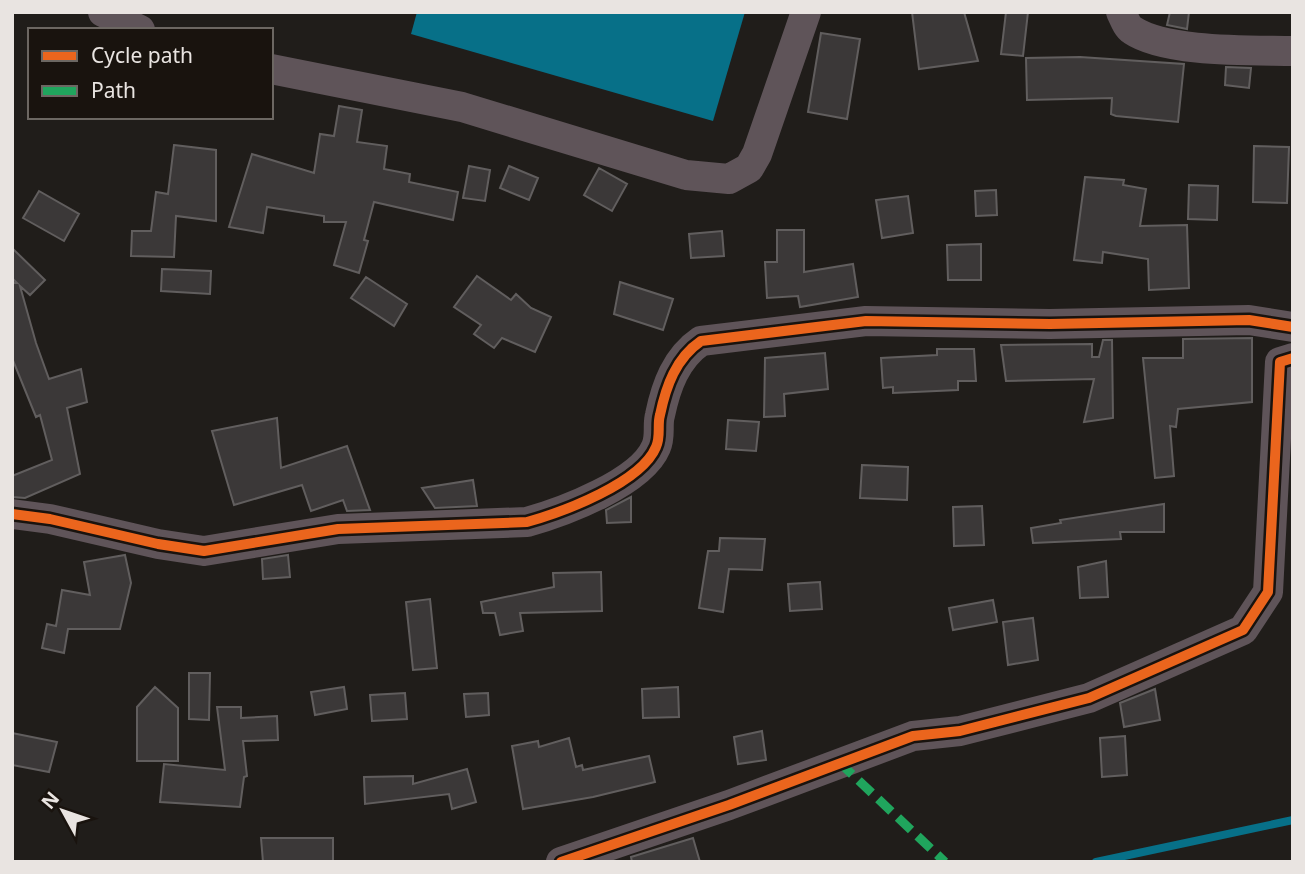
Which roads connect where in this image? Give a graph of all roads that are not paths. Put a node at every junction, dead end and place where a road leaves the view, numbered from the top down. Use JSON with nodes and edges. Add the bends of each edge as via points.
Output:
{"nodes":[{"id":1,"x":103,"y":12,"type":"edge"},
{"id":2,"x":806,"y":12,"type":"edge"},
{"id":3,"x":1121,"y":12,"type":"edge"},
{"id":4,"x":136,"y":28,"type":"edge"},
{"id":5,"x":1293,"y":51,"type":"edge"},
{"id":6,"x":273,"y":68,"type":"edge"},
{"id":7,"x":1293,"y":327,"type":"edge"},
{"id":8,"x":1293,"y":358,"type":"edge"},
{"id":9,"x":12,"y":514,"type":"edge"},
{"id":10,"x":561,"y":862,"type":"edge"}],
"edges":[{"from":1,"to":4,"type":"street"},
{"from":2,"to":6,"type":"street","via":[[757,154],[749,168],[729,179],[686,175],[462,107]]},
{"from":3,"to":5,"type":"street","via":[[1130,29],[1154,40],[1213,49]]},
{"from":7,"to":9,"type":"street","via":[[1249,320],[866,321],[701,341],[685,351],[670,380],[656,449],[636,470],[598,494],[527,522],[338,529],[204,551]]},
{"from":8,"to":10,"type":"street","via":[[1280,362],[1268,592],[1244,630],[1089,698],[960,731],[913,736]]}]}
